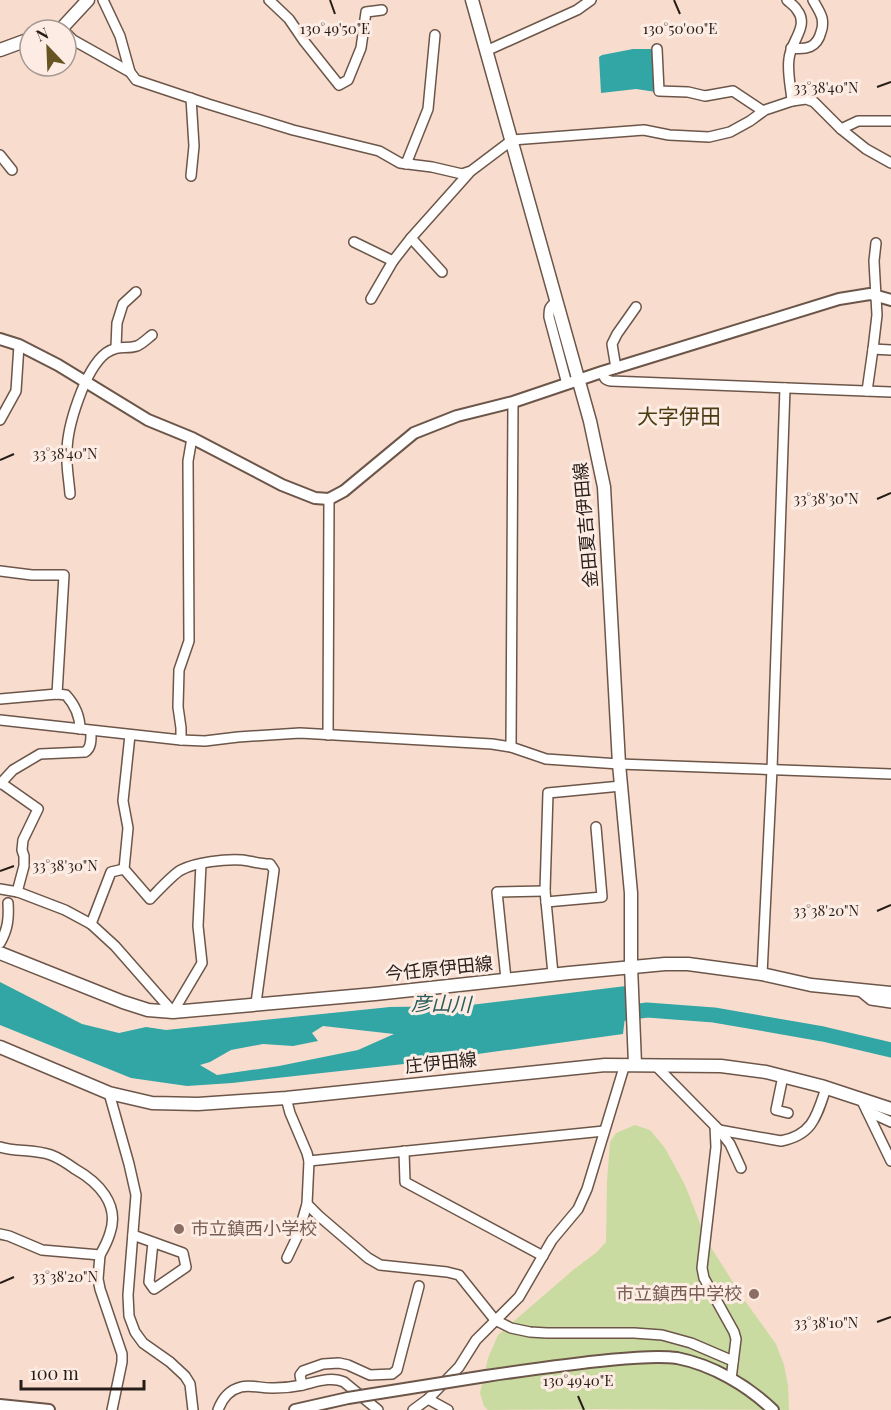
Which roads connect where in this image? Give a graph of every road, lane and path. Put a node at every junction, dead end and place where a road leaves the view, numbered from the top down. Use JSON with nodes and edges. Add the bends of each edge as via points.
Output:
{"nodes":[{"id":1,"x":88,"y":0,"type":"edge"},
{"id":2,"x":103,"y":0,"type":"edge"},
{"id":3,"x":269,"y":0,"type":"edge"},
{"id":4,"x":471,"y":0,"type":"edge"},
{"id":5,"x":591,"y":0,"type":"edge"},
{"id":6,"x":787,"y":0,"type":"edge"},
{"id":7,"x":813,"y":0,"type":"edge"},
{"id":8,"x":382,"y":10,"type":"dead end"},
{"id":9,"x":72,"y":18,"type":"edge"},
{"id":10,"x":435,"y":35,"type":"dead end"},
{"id":11,"x":18,"y":43,"type":"edge"},
{"id":12,"x":78,"y":43,"type":"edge"},
{"id":13,"x":791,"y":48,"type":"junction"},
{"id":14,"x":657,"y":49,"type":"dead end"},
{"id":15,"x":0,"y":50,"type":"edge"},
{"id":16,"x":486,"y":51,"type":"junction"},
{"id":17,"x":130,"y":72,"type":"junction"},
{"id":18,"x":191,"y":99,"type":"junction"},
{"id":19,"x":792,"y":101,"type":"junction"},
{"id":20,"x":763,"y":111,"type":"junction"},
{"id":21,"x":891,"y":121,"type":"edge"},
{"id":22,"x":841,"y":129,"type":"junction"},
{"id":23,"x":512,"y":140,"type":"junction"},
{"id":24,"x":0,"y":155,"type":"edge"},
{"id":25,"x":891,"y":163,"type":"edge"},
{"id":26,"x":406,"y":164,"type":"junction"},
{"id":27,"x":12,"y":170,"type":"dead end"},
{"id":28,"x":471,"y":171,"type":"junction"},
{"id":29,"x":191,"y":176,"type":"dead end"},
{"id":30,"x":411,"y":238,"type":"junction"},
{"id":31,"x":354,"y":242,"type":"dead end"},
{"id":32,"x":876,"y":243,"type":"dead end"},
{"id":33,"x":393,"y":261,"type":"junction"},
{"id":34,"x":442,"y":272,"type":"dead end"},
{"id":35,"x":136,"y":292,"type":"dead end"},
{"id":36,"x":877,"y":296,"type":"junction"},
{"id":37,"x":371,"y":299,"type":"dead end"},
{"id":38,"x":891,"y":300,"type":"edge"},
{"id":39,"x":636,"y":307,"type":"dead end"},
{"id":40,"x":152,"y":335,"type":"dead end"},
{"id":41,"x":0,"y":339,"type":"edge"},
{"id":42,"x":20,"y":345,"type":"junction"},
{"id":43,"x":116,"y":347,"type":"junction"},
{"id":44,"x":873,"y":349,"type":"junction"},
{"id":45,"x":891,"y":350,"type":"edge"},
{"id":46,"x":616,"y":368,"type":"junction"},
{"id":47,"x":602,"y":372,"type":"junction"},
{"id":48,"x":86,"y":381,"type":"junction"},
{"id":49,"x":573,"y":382,"type":"junction"},
{"id":50,"x":785,"y":388,"type":"junction"},
{"id":51,"x":867,"y":391,"type":"junction"},
{"id":52,"x":891,"y":392,"type":"edge"},
{"id":53,"x":513,"y":402,"type":"junction"},
{"id":54,"x":0,"y":420,"type":"edge"},
{"id":55,"x":192,"y":438,"type":"junction"},
{"id":56,"x":70,"y":494,"type":"dead end"},
{"id":57,"x":329,"y":499,"type":"junction"},
{"id":58,"x":0,"y":571,"type":"edge"},
{"id":59,"x":57,"y":694,"type":"junction"},
{"id":60,"x":0,"y":699,"type":"edge"},
{"id":61,"x":0,"y":720,"type":"edge"},
{"id":62,"x":80,"y":729,"type":"junction"},
{"id":63,"x":92,"y":731,"type":"junction"},
{"id":64,"x":130,"y":735,"type":"junction"},
{"id":65,"x":328,"y":735,"type":"junction"},
{"id":66,"x":181,"y":740,"type":"junction"},
{"id":67,"x":511,"y":747,"type":"junction"},
{"id":68,"x":619,"y":764,"type":"junction"},
{"id":69,"x":771,"y":769,"type":"junction"},
{"id":70,"x":891,"y":774,"type":"edge"},
{"id":71,"x":1,"y":784,"type":"edge"},
{"id":72,"x":621,"y":786,"type":"junction"},
{"id":73,"x":596,"y":827,"type":"dead end"},
{"id":74,"x":201,"y":864,"type":"junction"},
{"id":75,"x":124,"y":869,"type":"junction"},
{"id":76,"x":0,"y":889,"type":"edge"},
{"id":77,"x":545,"y":891,"type":"junction"},
{"id":78,"x":17,"y":892,"type":"junction"},
{"id":79,"x":546,"y":902,"type":"junction"},
{"id":80,"x":8,"y":903,"type":"dead end"},
{"id":81,"x":92,"y":924,"type":"junction"},
{"id":82,"x":0,"y":943,"type":"edge"},
{"id":83,"x":0,"y":953,"type":"edge"},
{"id":84,"x":631,"y":966,"type":"junction"},
{"id":85,"x":553,"y":974,"type":"junction"},
{"id":86,"x":762,"y":974,"type":"junction"},
{"id":87,"x":506,"y":979,"type":"junction"},
{"id":88,"x":860,"y":991,"type":"junction"},
{"id":89,"x":891,"y":993,"type":"edge"},
{"id":90,"x":256,"y":1003,"type":"junction"},
{"id":91,"x":891,"y":1003,"type":"edge"},
{"id":92,"x":173,"y":1012,"type":"junction"},
{"id":93,"x":0,"y":1047,"type":"edge"},
{"id":94,"x":631,"y":1062,"type":"junction"},
{"id":95,"x":655,"y":1065,"type":"junction"},
{"id":96,"x":783,"y":1076,"type":"junction"},
{"id":97,"x":826,"y":1088,"type":"junction"},
{"id":98,"x":109,"y":1093,"type":"junction"},
{"id":99,"x":286,"y":1098,"type":"junction"},
{"id":100,"x":861,"y":1099,"type":"junction"},
{"id":101,"x":891,"y":1109,"type":"edge"},
{"id":102,"x":867,"y":1111,"type":"junction"},
{"id":103,"x":788,"y":1113,"type":"dead end"},
{"id":104,"x":891,"y":1122,"type":"edge"},
{"id":105,"x":717,"y":1128,"type":"junction"},
{"id":106,"x":604,"y":1131,"type":"junction"},
{"id":107,"x":0,"y":1148,"type":"edge"},
{"id":108,"x":404,"y":1151,"type":"junction"},
{"id":109,"x":309,"y":1161,"type":"junction"},
{"id":110,"x":891,"y":1161,"type":"edge"},
{"id":111,"x":741,"y":1168,"type":"dead end"},
{"id":112,"x":307,"y":1204,"type":"junction"},
{"id":113,"x":0,"y":1234,"type":"edge"},
{"id":114,"x":133,"y":1235,"type":"junction"},
{"id":115,"x":153,"y":1242,"type":"junction"},
{"id":116,"x":100,"y":1254,"type":"junction"},
{"id":117,"x":543,"y":1256,"type":"junction"},
{"id":118,"x":287,"y":1258,"type":"dead end"},
{"id":119,"x":419,"y":1286,"type":"dead end"},
{"id":120,"x":495,"y":1320,"type":"junction"},
{"id":121,"x":733,"y":1361,"type":"junction"},
{"id":122,"x":731,"y":1379,"type":"junction"},
{"id":123,"x":302,"y":1385,"type":"junction"},
{"id":124,"x":428,"y":1400,"type":"junction"},
{"id":125,"x":0,"y":1404,"type":"edge"},
{"id":126,"x":332,"y":1406,"type":"edge"},
{"id":127,"x":49,"y":1410,"type":"edge"},
{"id":128,"x":112,"y":1410,"type":"edge"},
{"id":129,"x":193,"y":1410,"type":"edge"},
{"id":130,"x":218,"y":1410,"type":"edge"},
{"id":131,"x":295,"y":1410,"type":"edge"},
{"id":132,"x":378,"y":1410,"type":"edge"},
{"id":133,"x":413,"y":1410,"type":"edge"},
{"id":134,"x":448,"y":1410,"type":"edge"},
{"id":135,"x":774,"y":1410,"type":"edge"}],
"edges":[{"from":1,"to":9,"type":"main road"},
{"from":2,"to":17,"type":"street","via":[[120,36]]},
{"from":3,"to":8,"type":"street","via":[[289,19],[339,84],[348,80],[361,48],[366,12]]},
{"from":4,"to":16,"type":"main road","name":"金田夏吉伊田線"},
{"from":5,"to":16,"type":"street"},
{"from":6,"to":13,"type":"street","via":[[798,10],[801,22]]},
{"from":7,"to":13,"type":"street","via":[[822,15],[819,39],[804,50]]},
{"from":10,"to":26,"type":"street","via":[[428,109]]},
{"from":11,"to":15,"type":"main road"},
{"from":12,"to":17,"type":"street"},
{"from":13,"to":19,"type":"street","via":[[788,59]]},
{"from":14,"to":20,"type":"street","via":[[659,91],[705,96],[733,91]]},
{"from":16,"to":23,"type":"main road","name":"金田夏吉伊田線"},
{"from":17,"to":18,"type":"street","via":[[136,80]]},
{"from":18,"to":26,"type":"street","via":[[379,151]]},
{"from":18,"to":29,"type":"street"},
{"from":19,"to":20,"type":"street"},
{"from":19,"to":22,"type":"street","via":[[814,102]]},
{"from":20,"to":23,"type":"street","via":[[730,132],[709,137],[644,130]]},
{"from":21,"to":22,"type":"street","via":[[858,121]]},
{"from":22,"to":25,"type":"street"},
{"from":23,"to":28,"type":"street"},
{"from":23,"to":49,"type":"main road","name":"金田夏吉伊田線","via":[[557,302]]},
{"from":24,"to":27,"type":"street"},
{"from":26,"to":28,"type":"street","via":[[462,174]]},
{"from":28,"to":30,"type":"street"},
{"from":30,"to":33,"type":"street"},
{"from":30,"to":34,"type":"street"},
{"from":31,"to":33,"type":"street"},
{"from":32,"to":36,"type":"street"},
{"from":33,"to":37,"type":"street"},
{"from":35,"to":43,"type":"street","via":[[123,304]]},
{"from":36,"to":38,"type":"street"},
{"from":36,"to":44,"type":"street"},
{"from":36,"to":46,"type":"street","via":[[839,299]]},
{"from":39,"to":46,"type":"street","via":[[612,344]]},
{"from":40,"to":43,"type":"street","via":[[137,346]]},
{"from":41,"to":42,"type":"street"},
{"from":42,"to":48,"type":"street"},
{"from":42,"to":54,"type":"street","via":[[16,391]]},
{"from":43,"to":48,"type":"street","via":[[100,358]]},
{"from":44,"to":45,"type":"street"},
{"from":44,"to":51,"type":"street"},
{"from":46,"to":47,"type":"street"},
{"from":47,"to":49,"type":"street"},
{"from":47,"to":50,"type":"street","via":[[611,381]]},
{"from":48,"to":55,"type":"street","via":[[148,420]]},
{"from":48,"to":56,"type":"street","via":[[70,429]]},
{"from":49,"to":53,"type":"street"},
{"from":49,"to":68,"type":"main road","name":"金田夏吉伊田線","via":[[590,421],[604,487]]},
{"from":50,"to":51,"type":"street"},
{"from":50,"to":69,"type":"street"},
{"from":51,"to":52,"type":"street"},
{"from":53,"to":57,"type":"street","via":[[457,416],[414,433]]},
{"from":53,"to":67,"type":"street"},
{"from":55,"to":57,"type":"street","via":[[282,485],[315,498]]},
{"from":55,"to":66,"type":"street","via":[[188,461],[189,641],[179,670]]},
{"from":57,"to":65,"type":"street"},
{"from":58,"to":59,"type":"street","via":[[64,575]]},
{"from":59,"to":60,"type":"street"},
{"from":59,"to":62,"type":"street","via":[[70,700],[80,718]]},
{"from":61,"to":62,"type":"street"},
{"from":62,"to":63,"type":"street"},
{"from":63,"to":64,"type":"street"},
{"from":63,"to":71,"type":"street","via":[[90,747],[85,752],[40,754],[13,770]]},
{"from":64,"to":66,"type":"street"},
{"from":64,"to":75,"type":"street","via":[[123,801],[128,828]]},
{"from":65,"to":66,"type":"street"},
{"from":65,"to":67,"type":"street"},
{"from":67,"to":68,"type":"street","via":[[546,759]]},
{"from":68,"to":69,"type":"street"},
{"from":68,"to":72,"type":"main road","name":"金田夏吉伊田線"},
{"from":69,"to":70,"type":"street"},
{"from":69,"to":86,"type":"street"},
{"from":71,"to":78,"type":"street","via":[[38,809],[23,840],[24,866]]},
{"from":72,"to":77,"type":"street","via":[[548,794]]},
{"from":72,"to":84,"type":"main road","name":"金田夏吉伊田線","via":[[631,892]]},
{"from":73,"to":79,"type":"street","via":[[602,897]]},
{"from":74,"to":75,"type":"street","via":[[181,870],[150,899]]},
{"from":74,"to":90,"type":"street","via":[[242,860],[270,864],[274,870]]},
{"from":74,"to":92,"type":"street","via":[[198,926],[202,963]]},
{"from":75,"to":81,"type":"street","via":[[111,872]]},
{"from":76,"to":78,"type":"street"},
{"from":77,"to":79,"type":"street"},
{"from":77,"to":87,"type":"street","via":[[497,892]]},
{"from":78,"to":81,"type":"street"},
{"from":79,"to":85,"type":"street"},
{"from":80,"to":82,"type":"street","via":[[9,920]]},
{"from":81,"to":92,"type":"street"},
{"from":83,"to":92,"type":"main road","name":"今任原伊田線","via":[[123,1002]]},
{"from":84,"to":85,"type":"main road","name":"今任原伊田線"},
{"from":84,"to":86,"type":"main road","name":"今任原伊田線","via":[[688,964]]},
{"from":84,"to":94,"type":"main road","name":"金田夏吉伊田線"},
{"from":85,"to":87,"type":"main road","name":"今任原伊田線"},
{"from":86,"to":88,"type":"main road","name":"今任原伊田線"},
{"from":87,"to":90,"type":"main road","name":"今任原伊田線"},
{"from":88,"to":89,"type":"main road","name":"今任原伊田線"},
{"from":88,"to":91,"type":"street","via":[[871,1000]]},
{"from":90,"to":92,"type":"main road","name":"今任原伊田線"},
{"from":93,"to":98,"type":"main road","name":"庄伊田線"},
{"from":94,"to":95,"type":"main road","name":"庄伊田線"},
{"from":94,"to":99,"type":"main road","name":"庄伊田線"},
{"from":94,"to":106,"type":"street"},
{"from":95,"to":96,"type":"main road","name":"庄伊田線","via":[[721,1066]]},
{"from":95,"to":105,"type":"street"},
{"from":96,"to":97,"type":"main road","name":"庄伊田線"},
{"from":96,"to":103,"type":"street","via":[[776,1110]]},
{"from":97,"to":100,"type":"main road","name":"庄伊田線"},
{"from":97,"to":105,"type":"street","via":[[816,1119],[790,1139],[781,1141]]},
{"from":98,"to":99,"type":"main road","name":"庄伊田線","via":[[186,1104]]},
{"from":98,"to":114,"type":"street","via":[[136,1195]]},
{"from":99,"to":109,"type":"street"},
{"from":100,"to":101,"type":"main road","name":"庄伊田線"},
{"from":100,"to":102,"type":"street"},
{"from":102,"to":104,"type":"street"},
{"from":102,"to":110,"type":"street"},
{"from":105,"to":111,"type":"street"},
{"from":105,"to":121,"type":"street","via":[[702,1268],[734,1332]]},
{"from":106,"to":108,"type":"street"},
{"from":106,"to":117,"type":"street","via":[[578,1209]]},
{"from":107,"to":116,"type":"street","via":[[52,1155],[98,1184],[112,1209],[111,1231]]},
{"from":108,"to":109,"type":"street"},
{"from":108,"to":117,"type":"street","via":[[405,1182]]},
{"from":109,"to":112,"type":"street"},
{"from":112,"to":118,"type":"street"},
{"from":112,"to":120,"type":"street","via":[[380,1265],[459,1275]]},
{"from":113,"to":116,"type":"street","via":[[42,1250]]},
{"from":114,"to":115,"type":"street"},
{"from":114,"to":129,"type":"street","via":[[129,1316],[143,1343],[185,1376],[190,1384]]},
{"from":115,"to":115,"type":"street","via":[[183,1252],[186,1267],[154,1289],[149,1282]]},
{"from":116,"to":128,"type":"street","via":[[100,1289],[122,1354]]},
{"from":117,"to":120,"type":"street","via":[[519,1297]]},
{"from":119,"to":123,"type":"street","via":[[397,1370],[392,1374],[370,1375],[348,1365],[323,1364],[303,1371]]},
{"from":120,"to":121,"type":"street","via":[[530,1332],[662,1335]]},
{"from":120,"to":124,"type":"street"},
{"from":121,"to":122,"type":"street"},
{"from":122,"to":126,"type":"street","bridge":true,"via":[[676,1358],[635,1357],[348,1398]]},
{"from":122,"to":135,"type":"street"},
{"from":123,"to":130,"type":"street","via":[[271,1389],[243,1386],[231,1391]]},
{"from":123,"to":132,"type":"street","via":[[338,1379]]},
{"from":124,"to":133,"type":"street"},
{"from":124,"to":134,"type":"street"},
{"from":125,"to":127,"type":"street"},
{"from":126,"to":131,"type":"street"}]}
